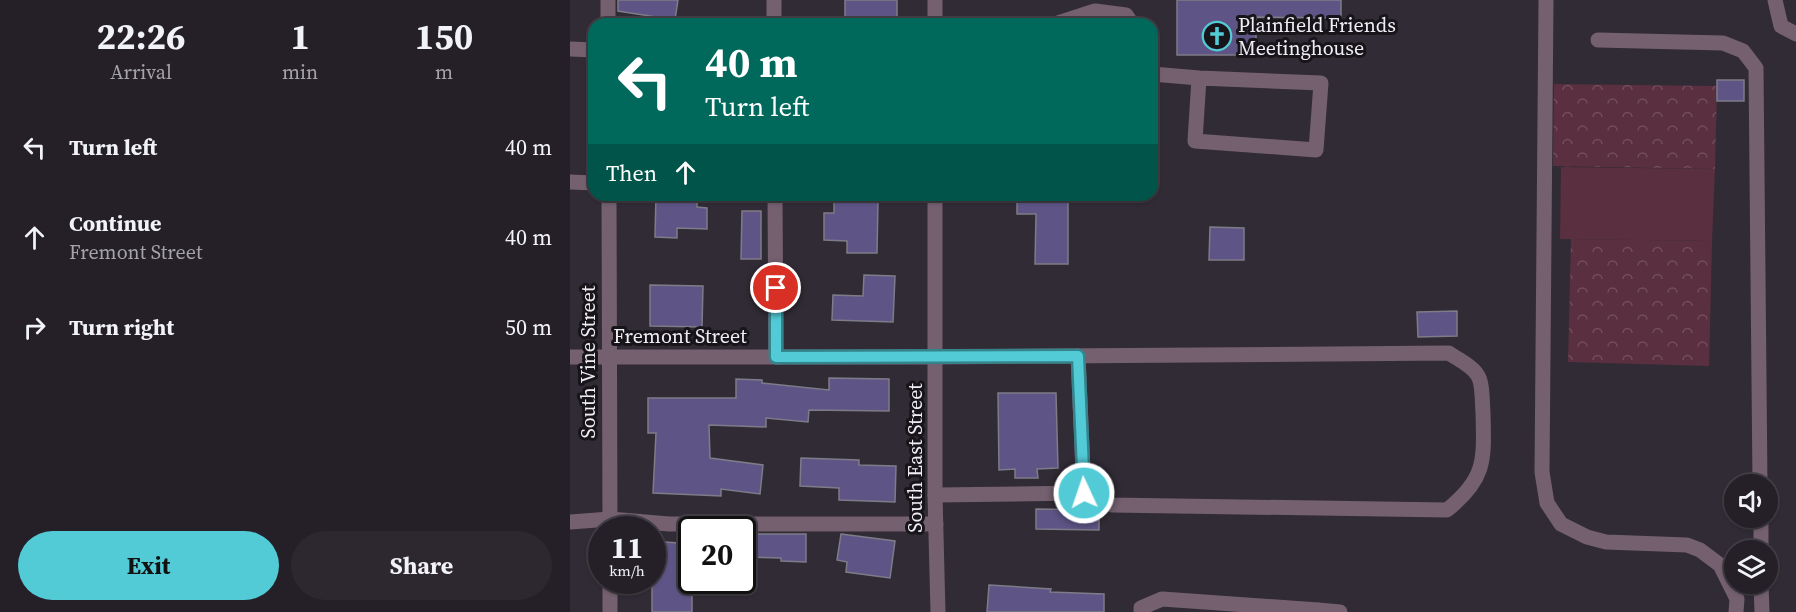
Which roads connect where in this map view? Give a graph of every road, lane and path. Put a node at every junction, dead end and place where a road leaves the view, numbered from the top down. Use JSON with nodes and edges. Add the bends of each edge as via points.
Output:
{"nodes":[{"id":1,"x":608,"y":0,"type":"edge"},
{"id":2,"x":774,"y":0,"type":"edge"},
{"id":3,"x":935,"y":0,"type":"edge"},
{"id":4,"x":1546,"y":0,"type":"edge"},
{"id":5,"x":1776,"y":0,"type":"edge"},
{"id":6,"x":608,"y":18,"type":"edge"},
{"id":7,"x":774,"y":18,"type":"edge"},
{"id":8,"x":935,"y":18,"type":"edge"},
{"id":9,"x":1073,"y":18,"type":"edge"},
{"id":10,"x":1128,"y":18,"type":"edge"},
{"id":11,"x":1796,"y":34,"type":"edge"},
{"id":12,"x":1598,"y":40,"type":"dead end"},
{"id":13,"x":570,"y":49,"type":"edge"},
{"id":14,"x":588,"y":50,"type":"edge"},
{"id":15,"x":1158,"y":75,"type":"edge"},
{"id":16,"x":1198,"y":78,"type":"junction"},
{"id":17,"x":570,"y":182,"type":"edge"},
{"id":18,"x":588,"y":183,"type":"edge"},
{"id":19,"x":609,"y":201,"type":"edge"},
{"id":20,"x":775,"y":201,"type":"edge"},
{"id":21,"x":935,"y":201,"type":"edge"},
{"id":22,"x":1078,"y":356,"type":"junction"},
{"id":23,"x":570,"y":357,"type":"edge"},
{"id":24,"x":609,"y":357,"type":"junction"},
{"id":25,"x":776,"y":357,"type":"junction"},
{"id":26,"x":935,"y":357,"type":"junction"},
{"id":27,"x":1760,"y":474,"type":"edge"},
{"id":28,"x":1084,"y":493,"type":"junction"},
{"id":29,"x":935,"y":495,"type":"junction"},
{"id":30,"x":610,"y":516,"type":"edge"},
{"id":31,"x":570,"y":522,"type":"edge"},
{"id":32,"x":588,"y":523,"type":"edge"},
{"id":33,"x":666,"y":524,"type":"edge"},
{"id":34,"x":936,"y":524,"type":"junction"},
{"id":35,"x":610,"y":594,"type":"edge"},
{"id":36,"x":1761,"y":594,"type":"edge"},
{"id":37,"x":1318,"y":611,"type":"edge"},
{"id":38,"x":610,"y":612,"type":"edge"},
{"id":39,"x":938,"y":612,"type":"edge"},
{"id":40,"x":1141,"y":612,"type":"edge"},
{"id":41,"x":1340,"y":612,"type":"edge"},
{"id":42,"x":1736,"y":612,"type":"edge"},
{"id":43,"x":1762,"y":612,"type":"edge"}],
"edges":[{"from":1,"to":6,"type":"street"},
{"from":2,"to":7,"type":"street"},
{"from":3,"to":8,"type":"street"},
{"from":4,"to":42,"type":"street","via":[[1542,472],[1547,503],[1561,524],[1587,537],[1606,542],[1687,545],[1700,550],[1720,565],[1737,599]]},
{"from":5,"to":11,"type":"street","via":[[1781,26]]},
{"from":9,"to":10,"type":"street","via":[[1095,11]]},
{"from":12,"to":27,"type":"street","via":[[1723,43],[1743,51],[1756,68]]},
{"from":13,"to":14,"type":"street"},
{"from":15,"to":16,"type":"street"},
{"from":16,"to":16,"type":"street","via":[[1321,83],[1316,150],[1194,141]]},
{"from":17,"to":18,"type":"street"},
{"from":19,"to":24,"type":"street","name":"South Vine Street"},
{"from":20,"to":25,"type":"street"},
{"from":21,"to":26,"type":"street","name":"South East Street"},
{"from":22,"to":26,"type":"street","name":"Fremont Street"},
{"from":22,"to":28,"type":"street"},
{"from":22,"to":28,"type":"street","name":"Fremont Street","via":[[1449,353],[1478,376],[1482,397],[1484,456],[1479,475],[1447,510],[1112,505]]},
{"from":23,"to":24,"type":"street","name":"Fremont Street"},
{"from":24,"to":25,"type":"street","name":"Fremont Street"},
{"from":24,"to":30,"type":"street","name":"South Vine Street"},
{"from":25,"to":26,"type":"street","name":"Fremont Street"},
{"from":26,"to":29,"type":"street","name":"South East Street"},
{"from":28,"to":29,"type":"street"},
{"from":29,"to":34,"type":"street","name":"South East Street"},
{"from":31,"to":32,"type":"street"},
{"from":33,"to":34,"type":"street"},
{"from":34,"to":39,"type":"street","name":"South East Street"},
{"from":35,"to":38,"type":"street"},
{"from":36,"to":43,"type":"street"},
{"from":37,"to":40,"type":"street","via":[[1162,599]]},
{"from":37,"to":41,"type":"street"}]}
